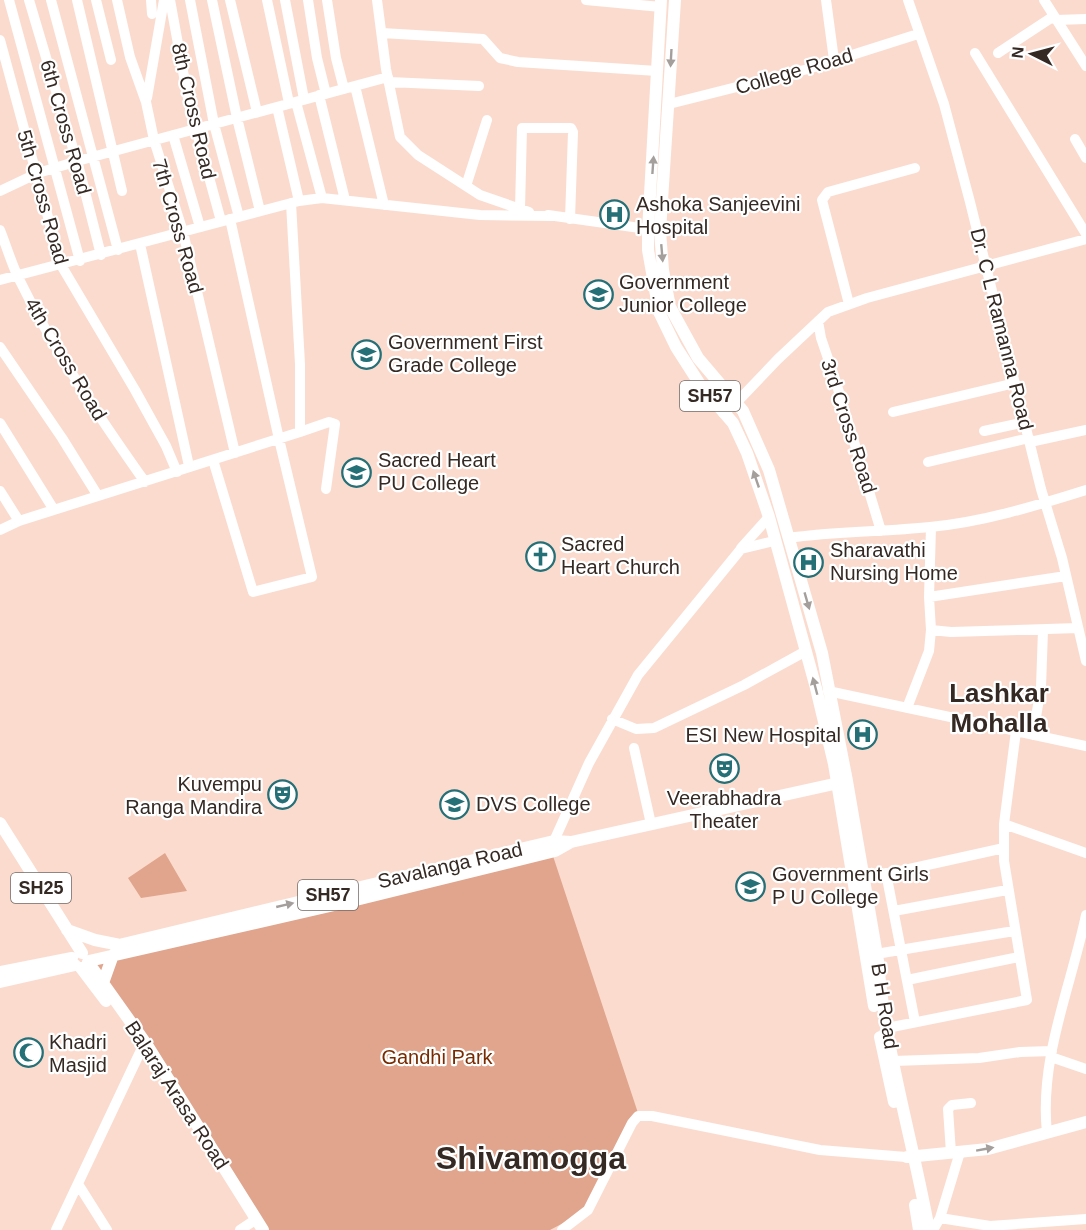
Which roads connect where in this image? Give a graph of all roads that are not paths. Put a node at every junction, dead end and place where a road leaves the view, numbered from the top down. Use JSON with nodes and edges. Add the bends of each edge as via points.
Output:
{"nodes":[{"id":1,"x":9,"y":0,"type":"edge"},
{"id":2,"x":28,"y":0,"type":"edge"},
{"id":3,"x":51,"y":0,"type":"edge"},
{"id":4,"x":77,"y":0,"type":"edge"},
{"id":5,"x":96,"y":0,"type":"edge"},
{"id":6,"x":117,"y":0,"type":"edge"},
{"id":7,"x":151,"y":0,"type":"edge"},
{"id":8,"x":164,"y":0,"type":"edge"},
{"id":9,"x":170,"y":0,"type":"edge"},
{"id":10,"x":190,"y":0,"type":"edge"},
{"id":11,"x":212,"y":0,"type":"edge"},
{"id":12,"x":230,"y":0,"type":"edge"},
{"id":13,"x":267,"y":0,"type":"edge"},
{"id":14,"x":285,"y":0,"type":"edge"},
{"id":15,"x":308,"y":0,"type":"edge"},
{"id":16,"x":327,"y":0,"type":"edge"},
{"id":17,"x":377,"y":0,"type":"edge"},
{"id":18,"x":586,"y":0,"type":"edge"},
{"id":19,"x":675,"y":0,"type":"edge"},
{"id":20,"x":826,"y":0,"type":"edge"},
{"id":21,"x":908,"y":0,"type":"edge"},
{"id":22,"x":1044,"y":0,"type":"edge"},
{"id":23,"x":661,"y":4,"type":"edge"},
{"id":24,"x":152,"y":14,"type":"dead end"},
{"id":25,"x":1055,"y":18,"type":"junction"},
{"id":26,"x":1086,"y":19,"type":"edge"},
{"id":27,"x":382,"y":33,"type":"junction"},
{"id":28,"x":918,"y":34,"type":"junction"},
{"id":29,"x":0,"y":40,"type":"edge"},
{"id":30,"x":975,"y":53,"type":"dead end"},
{"id":31,"x":998,"y":53,"type":"dead end"},
{"id":32,"x":111,"y":60,"type":"dead end"},
{"id":33,"x":834,"y":60,"type":"junction"},
{"id":34,"x":1086,"y":66,"type":"edge"},
{"id":35,"x":657,"y":71,"type":"junction"},
{"id":36,"x":388,"y":80,"type":"junction"},
{"id":37,"x":355,"y":86,"type":"junction"},
{"id":38,"x":479,"y":86,"type":"dead end"},
{"id":39,"x":344,"y":89,"type":"junction"},
{"id":40,"x":322,"y":94,"type":"junction"},
{"id":41,"x":296,"y":101,"type":"junction"},
{"id":42,"x":146,"y":102,"type":"junction"},
{"id":43,"x":669,"y":104,"type":"junction"},
{"id":44,"x":277,"y":107,"type":"junction"},
{"id":45,"x":257,"y":112,"type":"junction"},
{"id":46,"x":237,"y":118,"type":"junction"},
{"id":47,"x":487,"y":120,"type":"dead end"},
{"id":48,"x":214,"y":124,"type":"junction"},
{"id":49,"x":196,"y":128,"type":"junction"},
{"id":50,"x":173,"y":135,"type":"junction"},
{"id":51,"x":154,"y":140,"type":"junction"},
{"id":52,"x":1075,"y":140,"type":"dead end"},
{"id":53,"x":113,"y":151,"type":"junction"},
{"id":54,"x":93,"y":156,"type":"junction"},
{"id":55,"x":1086,"y":158,"type":"edge"},
{"id":56,"x":76,"y":161,"type":"junction"},
{"id":57,"x":55,"y":168,"type":"junction"},
{"id":58,"x":915,"y":168,"type":"dead end"},
{"id":59,"x":38,"y":173,"type":"junction"},
{"id":60,"x":466,"y":186,"type":"junction"},
{"id":61,"x":0,"y":191,"type":"edge"},
{"id":62,"x":122,"y":191,"type":"dead end"},
{"id":63,"x":322,"y":198,"type":"junction"},
{"id":64,"x":345,"y":200,"type":"junction"},
{"id":65,"x":296,"y":202,"type":"junction"},
{"id":66,"x":384,"y":205,"type":"junction"},
{"id":67,"x":520,"y":209,"type":"junction"},
{"id":68,"x":260,"y":211,"type":"junction"},
{"id":69,"x":553,"y":216,"type":"junction"},
{"id":70,"x":230,"y":219,"type":"junction"},
{"id":71,"x":570,"y":219,"type":"junction"},
{"id":72,"x":200,"y":227,"type":"junction"},
{"id":73,"x":0,"y":230,"type":"edge"},
{"id":74,"x":654,"y":230,"type":"junction"},
{"id":75,"x":183,"y":232,"type":"junction"},
{"id":76,"x":1086,"y":234,"type":"edge"},
{"id":77,"x":1086,"y":239,"type":"edge"},
{"id":78,"x":140,"y":244,"type":"junction"},
{"id":79,"x":118,"y":250,"type":"junction"},
{"id":80,"x":100,"y":255,"type":"junction"},
{"id":81,"x":80,"y":261,"type":"junction"},
{"id":82,"x":61,"y":265,"type":"junction"},
{"id":83,"x":985,"y":267,"type":"junction"},
{"id":84,"x":18,"y":276,"type":"junction"},
{"id":85,"x":0,"y":280,"type":"edge"},
{"id":86,"x":849,"y":304,"type":"junction"},
{"id":87,"x":818,"y":321,"type":"junction"},
{"id":88,"x":0,"y":347,"type":"edge"},
{"id":89,"x":1015,"y":382,"type":"junction"},
{"id":90,"x":736,"y":403,"type":"junction"},
{"id":91,"x":723,"y":412,"type":"junction"},
{"id":92,"x":893,"y":412,"type":"dead end"},
{"id":93,"x":1025,"y":422,"type":"junction"},
{"id":94,"x":0,"y":423,"type":"edge"},
{"id":95,"x":1086,"y":430,"type":"edge"},
{"id":96,"x":984,"y":431,"type":"dead end"},
{"id":97,"x":300,"y":432,"type":"junction"},
{"id":98,"x":279,"y":439,"type":"junction"},
{"id":99,"x":1029,"y":440,"type":"junction"},
{"id":100,"x":235,"y":453,"type":"junction"},
{"id":101,"x":213,"y":460,"type":"junction"},
{"id":102,"x":928,"y":462,"type":"dead end"},
{"id":103,"x":189,"y":466,"type":"junction"},
{"id":104,"x":177,"y":472,"type":"junction"},
{"id":105,"x":145,"y":482,"type":"junction"},
{"id":106,"x":326,"y":489,"type":"dead end"},
{"id":107,"x":1086,"y":490,"type":"edge"},
{"id":108,"x":0,"y":491,"type":"edge"},
{"id":109,"x":98,"y":496,"type":"junction"},
{"id":110,"x":1045,"y":503,"type":"junction"},
{"id":111,"x":54,"y":510,"type":"junction"},
{"id":112,"x":769,"y":517,"type":"junction"},
{"id":113,"x":19,"y":521,"type":"junction"},
{"id":114,"x":931,"y":527,"type":"junction"},
{"id":115,"x":0,"y":530,"type":"edge"},
{"id":116,"x":881,"y":531,"type":"junction"},
{"id":117,"x":788,"y":538,"type":"junction"},
{"id":118,"x":774,"y":541,"type":"junction"},
{"id":119,"x":741,"y":549,"type":"junction"},
{"id":120,"x":1066,"y":576,"type":"junction"},
{"id":121,"x":929,"y":597,"type":"junction"},
{"id":122,"x":1078,"y":628,"type":"junction"},
{"id":123,"x":931,"y":630,"type":"junction"},
{"id":124,"x":1043,"y":630,"type":"junction"},
{"id":125,"x":806,"y":651,"type":"junction"},
{"id":126,"x":1086,"y":661,"type":"edge"},
{"id":127,"x":828,"y":691,"type":"junction"},
{"id":128,"x":906,"y":708,"type":"junction"},
{"id":129,"x":612,"y":719,"type":"junction"},
{"id":130,"x":1016,"y":731,"type":"junction"},
{"id":131,"x":1033,"y":735,"type":"junction"},
{"id":132,"x":1086,"y":746,"type":"edge"},
{"id":133,"x":634,"y":748,"type":"dead end"},
{"id":134,"x":842,"y":783,"type":"junction"},
{"id":135,"x":0,"y":823,"type":"edge"},
{"id":136,"x":651,"y":824,"type":"junction"},
{"id":137,"x":1004,"y":824,"type":"junction"},
{"id":138,"x":0,"y":838,"type":"edge"},
{"id":139,"x":554,"y":846,"type":"junction"},
{"id":140,"x":1004,"y":848,"type":"junction"},
{"id":141,"x":1086,"y":853,"type":"edge"},
{"id":142,"x":886,"y":873,"type":"junction"},
{"id":143,"x":864,"y":879,"type":"junction"},
{"id":144,"x":1007,"y":890,"type":"junction"},
{"id":145,"x":894,"y":910,"type":"junction"},
{"id":146,"x":1086,"y":915,"type":"edge"},
{"id":147,"x":67,"y":930,"type":"junction"},
{"id":148,"x":1014,"y":931,"type":"junction"},
{"id":149,"x":117,"y":950,"type":"junction"},
{"id":150,"x":901,"y":950,"type":"junction"},
{"id":151,"x":876,"y":954,"type":"junction"},
{"id":152,"x":1018,"y":957,"type":"junction"},
{"id":153,"x":82,"y":960,"type":"junction"},
{"id":154,"x":46,"y":971,"type":"junction"},
{"id":155,"x":0,"y":972,"type":"edge"},
{"id":156,"x":907,"y":980,"type":"junction"},
{"id":157,"x":0,"y":982,"type":"edge"},
{"id":158,"x":97,"y":982,"type":"junction"},
{"id":159,"x":915,"y":1022,"type":"junction"},
{"id":160,"x":886,"y":1028,"type":"junction"},
{"id":161,"x":144,"y":1047,"type":"junction"},
{"id":162,"x":1052,"y":1054,"type":"junction"},
{"id":163,"x":894,"y":1061,"type":"junction"},
{"id":164,"x":1086,"y":1069,"type":"edge"},
{"id":165,"x":970,"y":1103,"type":"dead end"},
{"id":166,"x":1086,"y":1122,"type":"edge"},
{"id":167,"x":1047,"y":1133,"type":"junction"},
{"id":168,"x":955,"y":1153,"type":"junction"},
{"id":169,"x":910,"y":1157,"type":"junction"},
{"id":170,"x":78,"y":1184,"type":"junction"},
{"id":171,"x":940,"y":1218,"type":"junction"},
{"id":172,"x":1086,"y":1219,"type":"edge"},
{"id":173,"x":254,"y":1226,"type":"edge"},
{"id":174,"x":56,"y":1230,"type":"edge"},
{"id":175,"x":107,"y":1230,"type":"edge"},
{"id":176,"x":240,"y":1230,"type":"edge"},
{"id":177,"x":263,"y":1230,"type":"edge"},
{"id":178,"x":562,"y":1230,"type":"edge"},
{"id":179,"x":919,"y":1230,"type":"edge"},
{"id":180,"x":931,"y":1230,"type":"edge"}],
"edges":[{"from":1,"to":57,"type":"street"},
{"from":2,"to":56,"type":"street","name":"6th Cross Road"},
{"from":3,"to":54,"type":"street"},
{"from":4,"to":53,"type":"street"},
{"from":5,"to":32,"type":"street"},
{"from":6,"to":42,"type":"street","name":"7th Cross Road","via":[[130,57]]},
{"from":7,"to":24,"type":"street"},
{"from":8,"to":42,"type":"street"},
{"from":9,"to":49,"type":"street","name":"8th Cross Road"},
{"from":10,"to":48,"type":"street"},
{"from":11,"to":46,"type":"street"},
{"from":12,"to":45,"type":"street"},
{"from":13,"to":41,"type":"street"},
{"from":14,"to":41,"type":"street"},
{"from":15,"to":40,"type":"street"},
{"from":16,"to":39,"type":"street"},
{"from":17,"to":27,"type":"street"},
{"from":18,"to":23,"type":"street"},
{"from":19,"to":43,"type":"main road","number":"SH57","one_way":true},
{"from":20,"to":33,"type":"street"},
{"from":21,"to":28,"type":"street","name":"Dr. C L Ramanna Road"},
{"from":22,"to":25,"type":"street"},
{"from":23,"to":35,"type":"main road","number":"SH57"},
{"from":25,"to":26,"type":"street"},
{"from":25,"to":31,"type":"street"},
{"from":25,"to":34,"type":"street"},
{"from":27,"to":35,"type":"street","via":[[483,39],[500,58],[518,62]]},
{"from":27,"to":36,"type":"street"},
{"from":28,"to":33,"type":"street","name":"College Road"},
{"from":28,"to":83,"type":"street","name":"Dr. C L Ramanna Road","via":[[944,104]]},
{"from":29,"to":59,"type":"street","name":"5th Cross Road"},
{"from":30,"to":76,"type":"street"},
{"from":33,"to":43,"type":"street","name":"College Road"},
{"from":74,"to":35,"type":"main road","number":"SH57","one_way":true},
{"from":36,"to":37,"type":"street"},
{"from":36,"to":38,"type":"street"},
{"from":36,"to":60,"type":"street","via":[[400,137],[418,155]]},
{"from":37,"to":39,"type":"street"},
{"from":37,"to":66,"type":"street"},
{"from":39,"to":40,"type":"street"},
{"from":40,"to":41,"type":"street"},
{"from":40,"to":64,"type":"street"},
{"from":41,"to":44,"type":"street"},
{"from":41,"to":63,"type":"street"},
{"from":42,"to":51,"type":"street","name":"7th Cross Road"},
{"from":43,"to":74,"type":"main road","number":"SH57"},
{"from":44,"to":45,"type":"street"},
{"from":44,"to":65,"type":"street"},
{"from":45,"to":46,"type":"street"},
{"from":46,"to":48,"type":"street"},
{"from":46,"to":68,"type":"street"},
{"from":47,"to":60,"type":"street"},
{"from":48,"to":49,"type":"street"},
{"from":48,"to":70,"type":"street"},
{"from":49,"to":50,"type":"street"},
{"from":49,"to":70,"type":"street","name":"8th Cross Road"},
{"from":50,"to":51,"type":"street"},
{"from":50,"to":72,"type":"street"},
{"from":51,"to":53,"type":"street"},
{"from":51,"to":75,"type":"street","name":"7th Cross Road"},
{"from":52,"to":55,"type":"street"},
{"from":53,"to":54,"type":"street"},
{"from":53,"to":62,"type":"street"},
{"from":54,"to":56,"type":"street"},
{"from":54,"to":79,"type":"street"},
{"from":56,"to":57,"type":"street"},
{"from":56,"to":80,"type":"street","name":"6th Cross Road"},
{"from":57,"to":59,"type":"street"},
{"from":57,"to":81,"type":"street"},
{"from":58,"to":86,"type":"street","via":[[828,192],[822,200]]},
{"from":59,"to":61,"type":"street"},
{"from":59,"to":82,"type":"street","name":"5th Cross Road"},
{"from":60,"to":67,"type":"street"},
{"from":63,"to":64,"type":"street"},
{"from":63,"to":65,"type":"street"},
{"from":64,"to":66,"type":"street"},
{"from":65,"to":68,"type":"street"},
{"from":65,"to":97,"type":"street"},
{"from":66,"to":69,"type":"street","via":[[480,215]]},
{"from":67,"to":69,"type":"street"},
{"from":67,"to":71,"type":"street","via":[[522,129],[571,128]]},
{"from":68,"to":70,"type":"street"},
{"from":69,"to":71,"type":"street"},
{"from":70,"to":72,"type":"street"},
{"from":70,"to":98,"type":"street","name":"8th Cross Road"},
{"from":71,"to":74,"type":"street"},
{"from":72,"to":75,"type":"street"},
{"from":73,"to":84,"type":"street","name":"4th Cross Road"},
{"from":74,"to":90,"type":"main road","number":"SH57","one_way":true,"via":[[670,307],[698,358]]},
{"from":74,"to":91,"type":"main road","number":"SH57","via":[[648,250],[659,312],[676,347]]},
{"from":75,"to":78,"type":"street"},
{"from":75,"to":100,"type":"street","name":"7th Cross Road"},
{"from":77,"to":83,"type":"street"},
{"from":78,"to":79,"type":"street"},
{"from":78,"to":103,"type":"street"},
{"from":79,"to":80,"type":"street"},
{"from":80,"to":81,"type":"street"},
{"from":81,"to":82,"type":"street"},
{"from":82,"to":84,"type":"street"},
{"from":82,"to":104,"type":"street","name":"5th Cross Road","via":[[135,390]]},
{"from":83,"to":86,"type":"street"},
{"from":83,"to":89,"type":"street","name":"Dr. C L Ramanna Road"},
{"from":84,"to":85,"type":"street"},
{"from":84,"to":105,"type":"street","name":"4th Cross Road","via":[[63,357]]},
{"from":86,"to":87,"type":"street","via":[[828,312]]},
{"from":87,"to":90,"type":"street"},
{"from":87,"to":116,"type":"street","name":"3rd Cross Road"},
{"from":88,"to":109,"type":"street"},
{"from":89,"to":92,"type":"street"},
{"from":89,"to":93,"type":"street","name":"Dr. C L Ramanna Road"},
{"from":90,"to":91,"type":"street"},
{"from":90,"to":117,"type":"main road","number":"SH57","via":[[769,470]]},
{"from":112,"to":91,"type":"main road","number":"SH57","one_way":true,"via":[[747,453],[733,423]]},
{"from":93,"to":96,"type":"street"},
{"from":93,"to":99,"type":"street","name":"Dr. C L Ramanna Road"},
{"from":94,"to":111,"type":"street"},
{"from":95,"to":99,"type":"street"},
{"from":97,"to":98,"type":"street"},
{"from":97,"to":106,"type":"street","via":[[329,422],[335,424]]},
{"from":98,"to":100,"type":"street"},
{"from":98,"to":101,"type":"street","name":"8th Cross Road","via":[[312,577],[253,592]]},
{"from":99,"to":102,"type":"street"},
{"from":99,"to":110,"type":"street","name":"Dr. C L Ramanna Road"},
{"from":100,"to":101,"type":"street"},
{"from":101,"to":103,"type":"street"},
{"from":103,"to":104,"type":"street"},
{"from":104,"to":105,"type":"street"},
{"from":105,"to":109,"type":"street"},
{"from":107,"to":110,"type":"street"},
{"from":108,"to":113,"type":"street"},
{"from":109,"to":111,"type":"street"},
{"from":110,"to":114,"type":"street"},
{"from":110,"to":120,"type":"street","name":"Dr. C L Ramanna Road"},
{"from":111,"to":113,"type":"street"},
{"from":112,"to":118,"type":"main road","number":"SH57"},
{"from":112,"to":119,"type":"street"},
{"from":113,"to":115,"type":"street"},
{"from":114,"to":116,"type":"street"},
{"from":114,"to":121,"type":"street"},
{"from":116,"to":117,"type":"street"},
{"from":117,"to":127,"type":"main road","number":"SH57","one_way":true,"via":[[822,652]]},
{"from":118,"to":119,"type":"street"},
{"from":118,"to":125,"type":"main road","number":"SH57"},
{"from":119,"to":129,"type":"street","via":[[638,675]]},
{"from":120,"to":121,"type":"street"},
{"from":120,"to":122,"type":"street","name":"Dr. C L Ramanna Road"},
{"from":121,"to":123,"type":"street"},
{"from":122,"to":124,"type":"street"},
{"from":122,"to":126,"type":"street","name":"Dr. C L Ramanna Road"},
{"from":123,"to":124,"type":"street"},
{"from":123,"to":128,"type":"street","via":[[929,651]]},
{"from":124,"to":131,"type":"street","via":[[1041,687]]},
{"from":125,"to":129,"type":"street","via":[[654,728],[636,729]]},
{"from":134,"to":125,"type":"main road","number":"SH57","one_way":true},
{"from":127,"to":128,"type":"street"},
{"from":127,"to":134,"type":"main road","number":"SH57"},
{"from":128,"to":130,"type":"street"},
{"from":129,"to":139,"type":"street"},
{"from":130,"to":131,"type":"street"},
{"from":130,"to":137,"type":"street"},
{"from":131,"to":132,"type":"street"},
{"from":133,"to":136,"type":"street"},
{"from":134,"to":136,"type":"main road","name":"Savalanga Road","number":"SH57"},
{"from":134,"to":143,"type":"main road","name":"B H Road"},
{"from":134,"to":169,"type":"main road","via":[[878,1029]]},
{"from":135,"to":147,"type":"main road","number":"SH25"},
{"from":136,"to":139,"type":"main road","name":"Savalanga Road","number":"SH57"},
{"from":137,"to":140,"type":"street"},
{"from":137,"to":141,"type":"street"},
{"from":138,"to":153,"type":"main road","number":"SH25"},
{"from":139,"to":149,"type":"main road","name":"Savalanga Road","number":"SH57"},
{"from":140,"to":142,"type":"street"},
{"from":140,"to":144,"type":"street"},
{"from":142,"to":143,"type":"street"},
{"from":142,"to":145,"type":"street"},
{"from":143,"to":151,"type":"main road","name":"B H Road"},
{"from":144,"to":145,"type":"street"},
{"from":144,"to":148,"type":"street"},
{"from":145,"to":150,"type":"street"},
{"from":146,"to":162,"type":"street","via":[[1054,1033]]},
{"from":147,"to":149,"type":"main road"},
{"from":147,"to":153,"type":"main road","number":"SH25"},
{"from":148,"to":150,"type":"street"},
{"from":148,"to":152,"type":"street"},
{"from":149,"to":153,"type":"main road","name":"Savalanga Road","number":"SH57"},
{"from":149,"to":158,"type":"main road"},
{"from":150,"to":151,"type":"street"},
{"from":150,"to":156,"type":"street"},
{"from":151,"to":160,"type":"main road","name":"B H Road"},
{"from":152,"to":156,"type":"street"},
{"from":152,"to":159,"type":"street","via":[[1027,1000]]},
{"from":153,"to":154,"type":"main road","name":"Savalanga Road","number":"SH57"},
{"from":153,"to":155,"type":"main road","name":"Savalanga Road","number":"SH57"},
{"from":153,"to":158,"type":"main road"},
{"from":154,"to":157,"type":"main road","name":"Savalanga Road","number":"SH57"},
{"from":154,"to":158,"type":"main road"},
{"from":156,"to":159,"type":"street"},
{"from":158,"to":161,"type":"main road"},
{"from":159,"to":160,"type":"street"},
{"from":160,"to":163,"type":"main road","name":"B H Road"},
{"from":161,"to":170,"type":"street"},
{"from":161,"to":173,"type":"main road"},
{"from":161,"to":177,"type":"main road","name":"Balaraj Arasa Road"},
{"from":162,"to":163,"type":"street","via":[[1020,1052],[979,1058]]},
{"from":162,"to":164,"type":"street"},
{"from":162,"to":167,"type":"street","via":[[1044,1107]]},
{"from":163,"to":169,"type":"main road","name":"B H Road"},
{"from":165,"to":168,"type":"street","via":[[948,1109]]},
{"from":166,"to":167,"type":"main road"},
{"from":168,"to":167,"type":"main road","one_way":true,"via":[[988,1149]]},
{"from":168,"to":169,"type":"main road"},
{"from":168,"to":171,"type":"street"},
{"from":169,"to":178,"type":"street","via":[[820,1150],[638,1116],[588,1210]]},
{"from":169,"to":179,"type":"main road"},
{"from":169,"to":180,"type":"main road","name":"B H Road"},
{"from":170,"to":174,"type":"street"},
{"from":170,"to":175,"type":"street"},
{"from":171,"to":172,"type":"street","via":[[990,1226]]},
{"from":171,"to":180,"type":"street"},
{"from":173,"to":176,"type":"street"}]}
